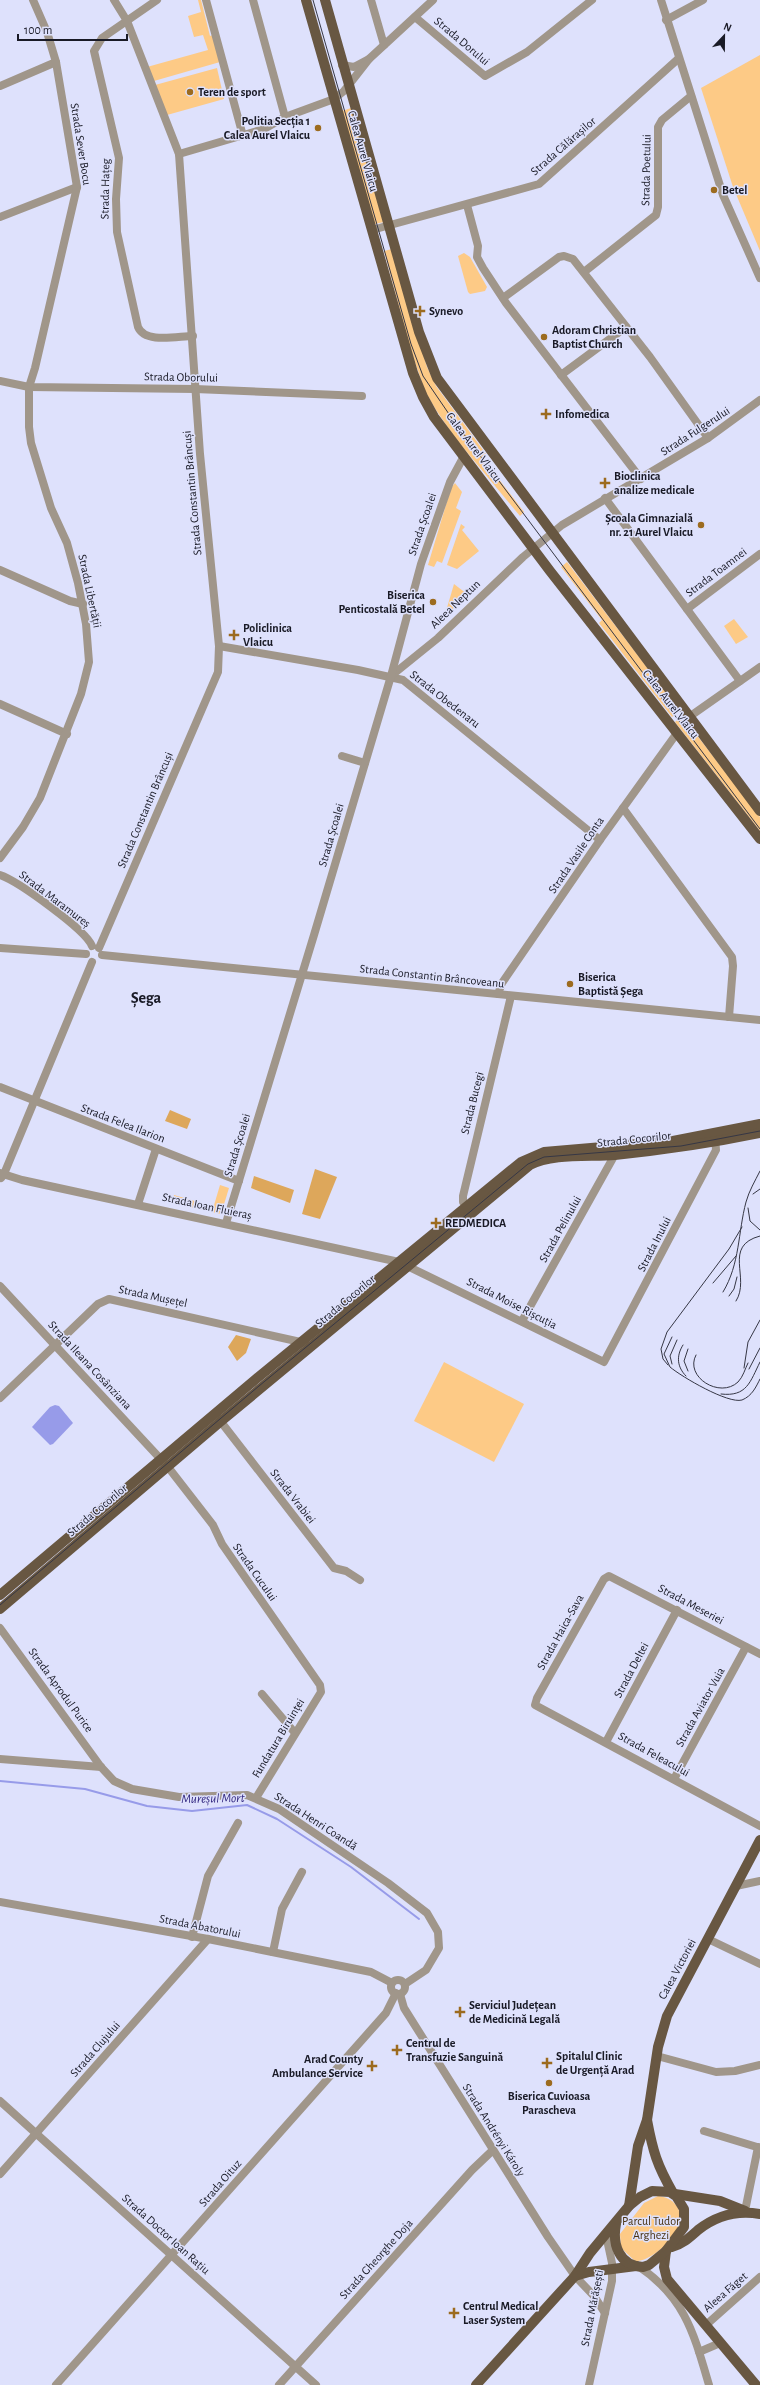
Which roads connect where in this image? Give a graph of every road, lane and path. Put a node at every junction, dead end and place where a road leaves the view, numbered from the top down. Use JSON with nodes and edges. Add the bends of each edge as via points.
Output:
{"nodes":[{"id":1,"x":33,"y":0,"type":"edge"},
{"id":2,"x":114,"y":0,"type":"edge"},
{"id":3,"x":157,"y":0,"type":"edge"},
{"id":4,"x":206,"y":0,"type":"edge"},
{"id":5,"x":253,"y":0,"type":"edge"},
{"id":6,"x":306,"y":0,"type":"edge"},
{"id":7,"x":324,"y":0,"type":"edge"},
{"id":8,"x":371,"y":0,"type":"edge"},
{"id":9,"x":432,"y":0,"type":"edge"},
{"id":10,"x":592,"y":0,"type":"edge"},
{"id":11,"x":662,"y":0,"type":"edge"},
{"id":12,"x":703,"y":0,"type":"edge"},
{"id":13,"x":415,"y":17,"type":"junction"},
{"id":14,"x":666,"y":20,"type":"junction"},
{"id":15,"x":127,"y":21,"type":"junction"},
{"id":16,"x":384,"y":45,"type":"junction"},
{"id":17,"x":369,"y":59,"type":"junction"},
{"id":18,"x":678,"y":59,"type":"junction"},
{"id":19,"x":56,"y":62,"type":"junction"},
{"id":20,"x":342,"y":65,"type":"junction"},
{"id":21,"x":0,"y":86,"type":"edge"},
{"id":22,"x":348,"y":86,"type":"junction"},
{"id":23,"x":691,"y":96,"type":"junction"},
{"id":24,"x":334,"y":100,"type":"junction"},
{"id":25,"x":285,"y":117,"type":"junction"},
{"id":26,"x":243,"y":136,"type":"junction"},
{"id":27,"x":179,"y":154,"type":"junction"},
{"id":28,"x":77,"y":187,"type":"junction"},
{"id":29,"x":467,"y":205,"type":"junction"},
{"id":30,"x":0,"y":217,"type":"edge"},
{"id":31,"x":389,"y":225,"type":"junction"},
{"id":32,"x":372,"y":230,"type":"junction"},
{"id":33,"x":584,"y":272,"type":"junction"},
{"id":34,"x":760,"y":278,"type":"edge"},
{"id":35,"x":503,"y":298,"type":"junction"},
{"id":36,"x":626,"y":327,"type":"junction"},
{"id":37,"x":193,"y":336,"type":"junction"},
{"id":38,"x":561,"y":374,"type":"junction"},
{"id":39,"x":0,"y":381,"type":"edge"},
{"id":40,"x":29,"y":387,"type":"junction"},
{"id":41,"x":196,"y":389,"type":"junction"},
{"id":42,"x":362,"y":396,"type":"dead end"},
{"id":43,"x":760,"y":400,"type":"edge"},
{"id":44,"x":708,"y":438,"type":"junction"},
{"id":45,"x":464,"y":456,"type":"junction"},
{"id":46,"x":641,"y":479,"type":"junction"},
{"id":47,"x":605,"y":498,"type":"junction"},
{"id":48,"x":551,"y":533,"type":"junction"},
{"id":49,"x":533,"y":548,"type":"junction"},
{"id":50,"x":760,"y":554,"type":"edge"},
{"id":51,"x":0,"y":570,"type":"edge"},
{"id":52,"x":83,"y":604,"type":"junction"},
{"id":53,"x":688,"y":609,"type":"junction"},
{"id":54,"x":219,"y":646,"type":"junction"},
{"id":55,"x":760,"y":667,"type":"edge"},
{"id":56,"x":391,"y":676,"type":"junction"},
{"id":57,"x":740,"y":681,"type":"junction"},
{"id":58,"x":0,"y":704,"type":"edge"},
{"id":59,"x":688,"y":717,"type":"junction"},
{"id":60,"x":677,"y":733,"type":"junction"},
{"id":61,"x":67,"y":734,"type":"junction"},
{"id":62,"x":342,"y":756,"type":"dead end"},
{"id":63,"x":365,"y":763,"type":"junction"},
{"id":64,"x":623,"y":808,"type":"junction"},
{"id":65,"x":760,"y":811,"type":"edge"},
{"id":66,"x":760,"y":839,"type":"edge"},
{"id":67,"x":600,"y":840,"type":"junction"},
{"id":68,"x":0,"y":858,"type":"edge"},
{"id":69,"x":0,"y":875,"type":"edge"},
{"id":70,"x":0,"y":948,"type":"edge"},
{"id":71,"x":98,"y":950,"type":"junction"},
{"id":72,"x":86,"y":954,"type":"junction"},
{"id":73,"x":92,"y":962,"type":"junction"},
{"id":74,"x":301,"y":976,"type":"junction"},
{"id":75,"x":498,"y":994,"type":"junction"},
{"id":76,"x":511,"y":996,"type":"junction"},
{"id":77,"x":729,"y":1017,"type":"junction"},
{"id":78,"x":760,"y":1020,"type":"edge"},
{"id":79,"x":0,"y":1088,"type":"edge"},
{"id":80,"x":34,"y":1102,"type":"junction"},
{"id":81,"x":760,"y":1124,"type":"edge"},
{"id":82,"x":760,"y":1134,"type":"edge"},
{"id":83,"x":715,"y":1138,"type":"junction"},
{"id":84,"x":156,"y":1149,"type":"junction"},
{"id":85,"x":613,"y":1151,"type":"junction"},
{"id":86,"x":1,"y":1175,"type":"edge"},
{"id":87,"x":239,"y":1181,"type":"junction"},
{"id":88,"x":138,"y":1204,"type":"junction"},
{"id":89,"x":469,"y":1209,"type":"junction"},
{"id":90,"x":226,"y":1223,"type":"junction"},
{"id":91,"x":404,"y":1264,"type":"junction"},
{"id":92,"x":0,"y":1286,"type":"edge"},
{"id":93,"x":522,"y":1321,"type":"junction"},
{"id":94,"x":302,"y":1342,"type":"junction"},
{"id":95,"x":55,"y":1344,"type":"junction"},
{"id":96,"x":313,"y":1345,"type":"junction"},
{"id":97,"x":604,"y":1362,"type":"joint"},
{"id":98,"x":0,"y":1398,"type":"edge"},
{"id":99,"x":218,"y":1418,"type":"junction"},
{"id":100,"x":165,"y":1463,"type":"junction"},
{"id":101,"x":612,"y":1577,"type":"joint"},
{"id":102,"x":360,"y":1580,"type":"dead end"},
{"id":103,"x":0,"y":1595,"type":"edge"},
{"id":104,"x":0,"y":1609,"type":"edge"},
{"id":105,"x":677,"y":1610,"type":"junction"},
{"id":106,"x":0,"y":1628,"type":"edge"},
{"id":107,"x":746,"y":1647,"type":"junction"},
{"id":108,"x":760,"y":1654,"type":"edge"},
{"id":109,"x":321,"y":1692,"type":"joint"},
{"id":110,"x":262,"y":1694,"type":"dead end"},
{"id":111,"x":535,"y":1705,"type":"joint"},
{"id":112,"x":295,"y":1733,"type":"junction"},
{"id":113,"x":606,"y":1742,"type":"junction"},
{"id":114,"x":0,"y":1759,"type":"edge"},
{"id":115,"x":101,"y":1767,"type":"junction"},
{"id":116,"x":674,"y":1779,"type":"junction"},
{"id":117,"x":256,"y":1798,"type":"junction"},
{"id":118,"x":238,"y":1823,"type":"dead end"},
{"id":119,"x":760,"y":1826,"type":"edge"},
{"id":120,"x":760,"y":1840,"type":"edge"},
{"id":121,"x":302,"y":1872,"type":"dead end"},
{"id":122,"x":760,"y":1881,"type":"edge"},
{"id":123,"x":736,"y":1886,"type":"junction"},
{"id":124,"x":0,"y":1902,"type":"edge"},
{"id":125,"x":192,"y":1937,"type":"junction"},
{"id":126,"x":208,"y":1939,"type":"junction"},
{"id":127,"x":708,"y":1939,"type":"junction"},
{"id":128,"x":273,"y":1952,"type":"junction"},
{"id":129,"x":760,"y":1964,"type":"edge"},
{"id":130,"x":392,"y":1983,"type":"junction"},
{"id":131,"x":405,"y":1984,"type":"junction"},
{"id":132,"x":398,"y":1993,"type":"junction"},
{"id":133,"x":657,"y":2056,"type":"junction"},
{"id":134,"x":760,"y":2064,"type":"edge"},
{"id":135,"x":0,"y":2101,"type":"edge"},
{"id":136,"x":647,"y":2120,"type":"junction"},
{"id":137,"x":704,"y":2131,"type":"dead end"},
{"id":138,"x":36,"y":2134,"type":"junction"},
{"id":139,"x":759,"y":2147,"type":"edge"},
{"id":140,"x":493,"y":2150,"type":"junction"},
{"id":141,"x":0,"y":2174,"type":"edge"},
{"id":142,"x":674,"y":2194,"type":"junction"},
{"id":143,"x":629,"y":2206,"type":"junction"},
{"id":144,"x":745,"y":2211,"type":"junction"},
{"id":145,"x":760,"y":2214,"type":"edge"},
{"id":146,"x":616,"y":2224,"type":"junction"},
{"id":147,"x":606,"y":2235,"type":"junction"},
{"id":148,"x":668,"y":2249,"type":"junction"},
{"id":149,"x":172,"y":2256,"type":"junction"},
{"id":150,"x":637,"y":2266,"type":"junction"},
{"id":151,"x":613,"y":2269,"type":"junction"},
{"id":152,"x":575,"y":2276,"type":"junction"},
{"id":153,"x":760,"y":2277,"type":"edge"},
{"id":154,"x":605,"y":2313,"type":"junction"},
{"id":155,"x":706,"y":2325,"type":"junction"},
{"id":156,"x":720,"y":2342,"type":"junction"},
{"id":157,"x":699,"y":2352,"type":"junction"},
{"id":158,"x":296,"y":2367,"type":"junction"},
{"id":159,"x":56,"y":2385,"type":"edge"},
{"id":160,"x":279,"y":2385,"type":"edge"},
{"id":161,"x":316,"y":2385,"type":"edge"},
{"id":162,"x":476,"y":2385,"type":"edge"},
{"id":163,"x":589,"y":2385,"type":"edge"},
{"id":164,"x":709,"y":2385,"type":"edge"},
{"id":165,"x":756,"y":2385,"type":"edge"}],
"edges":[{"from":1,"to":19,"type":"street","name":"Strada Sever Bocu"},
{"from":2,"to":15,"type":"street","name":"Strada Constantin Brâncuși"},
{"from":3,"to":15,"type":"street","name":"Strada Hațeg"},
{"from":4,"to":26,"type":"street"},
{"from":5,"to":25,"type":"street"},
{"from":6,"to":24,"type":"main road","name":"Calea Aurel Vlaicu"},
{"from":7,"to":20,"type":"main road","name":"Calea Aurel Vlaicu"},
{"from":8,"to":16,"type":"street"},
{"from":9,"to":13,"type":"street"},
{"from":10,"to":13,"type":"street","name":"Strada Dorului","via":[[527,52],[485,76]]},
{"from":11,"to":14,"type":"street"},
{"from":12,"to":14,"type":"street"},
{"from":13,"to":16,"type":"street"},
{"from":14,"to":18,"type":"street"},
{"from":15,"to":27,"type":"street","name":"Strada Constantin Brâncuși"},
{"from":15,"to":37,"type":"street","name":"Strada Hațeg","via":[[98,42],[94,51],[119,158],[116,199],[121,254],[138,327],[142,334],[150,337]]},
{"from":16,"to":17,"type":"street"},
{"from":17,"to":20,"type":"street","via":[[354,67]]},
{"from":17,"to":22,"type":"street"},
{"from":18,"to":23,"type":"street"},
{"from":18,"to":29,"type":"street","name":"Strada Călărașilor","via":[[540,184]]},
{"from":19,"to":21,"type":"street"},
{"from":19,"to":28,"type":"street","name":"Strada Sever Bocu"},
{"from":20,"to":22,"type":"main road","name":"Calea Aurel Vlaicu"},
{"from":22,"to":24,"type":"street"},
{"from":22,"to":31,"type":"main road","name":"Calea Aurel Vlaicu"},
{"from":23,"to":33,"type":"street","name":"Strada Poetului","via":[[662,120],[658,127],[656,215]]},
{"from":23,"to":34,"type":"street","via":[[727,207]]},
{"from":24,"to":25,"type":"street"},
{"from":24,"to":32,"type":"main road","name":"Calea Aurel Vlaicu"},
{"from":25,"to":26,"type":"street","via":[[268,128]]},
{"from":26,"to":27,"type":"street"},
{"from":27,"to":37,"type":"street","name":"Strada Constantin Brâncuși"},
{"from":28,"to":30,"type":"street"},
{"from":28,"to":40,"type":"street","name":"Strada Sever Bocu","via":[[39,354]]},
{"from":29,"to":31,"type":"street","name":"Strada Călărașilor"},
{"from":29,"to":35,"type":"street","via":[[478,246],[477,257]]},
{"from":31,"to":32,"type":"street","name":"Strada Călărașilor"},
{"from":31,"to":48,"type":"main road","name":"Calea Aurel Vlaicu","via":[[419,332],[437,378]]},
{"from":32,"to":45,"type":"main road","name":"Calea Aurel Vlaicu","via":[[417,384],[434,416]]},
{"from":33,"to":35,"type":"street","via":[[573,259],[559,257]]},
{"from":33,"to":36,"type":"street"},
{"from":35,"to":38,"type":"street"},
{"from":36,"to":38,"type":"street"},
{"from":36,"to":44,"type":"street"},
{"from":37,"to":41,"type":"street","name":"Strada Constantin Brâncuși"},
{"from":38,"to":46,"type":"street"},
{"from":39,"to":40,"type":"street","name":"Strada Oborului"},
{"from":40,"to":41,"type":"street","name":"Strada Oborului"},
{"from":40,"to":52,"type":"street","name":"Strada Libertății","via":[[28,421],[31,443],[49,501],[71,557]]},
{"from":41,"to":42,"type":"street","name":"Strada Oborului"},
{"from":41,"to":54,"type":"street","name":"Strada Constantin Brâncuși"},
{"from":43,"to":44,"type":"street","name":"Strada Fulgerului"},
{"from":44,"to":46,"type":"street","name":"Strada Fulgerului"},
{"from":45,"to":49,"type":"main road","name":"Calea Aurel Vlaicu"},
{"from":45,"to":56,"type":"street","name":"Strada Școalei","via":[[450,482],[433,528]]},
{"from":46,"to":47,"type":"street","name":"Strada Fulgerului"},
{"from":47,"to":48,"type":"street","name":"Strada Fulgerului"},
{"from":47,"to":53,"type":"street"},
{"from":48,"to":49,"type":"street","name":"Aleea Neptun"},
{"from":48,"to":59,"type":"main road","name":"Calea Aurel Vlaicu"},
{"from":49,"to":56,"type":"street","name":"Aleea Neptun","via":[[438,638]]},
{"from":49,"to":60,"type":"main road","name":"Calea Aurel Vlaicu"},
{"from":50,"to":53,"type":"street","name":"Strada Toamnei"},
{"from":51,"to":52,"type":"street","via":[[70,601]]},
{"from":52,"to":61,"type":"street","name":"Strada Libertății","via":[[89,652],[87,672]]},
{"from":53,"to":57,"type":"street"},
{"from":54,"to":56,"type":"street","name":"Strada Obedenaru"},
{"from":54,"to":71,"type":"street","name":"Strada Constantin Brâncuși","via":[[218,672]]},
{"from":55,"to":57,"type":"street"},
{"from":56,"to":63,"type":"street","name":"Strada Școalei"},
{"from":56,"to":67,"type":"street","name":"Strada Obedenaru","via":[[403,680]]},
{"from":57,"to":59,"type":"street"},
{"from":58,"to":61,"type":"street"},
{"from":59,"to":65,"type":"main road","name":"Calea Aurel Vlaicu"},
{"from":60,"to":64,"type":"street","name":"Strada Vasile Conta"},
{"from":60,"to":66,"type":"main road","name":"Calea Aurel Vlaicu"},
{"from":61,"to":68,"type":"street","name":"Strada Libertății","via":[[35,809]]},
{"from":62,"to":63,"type":"street"},
{"from":63,"to":74,"type":"street","name":"Strada Școalei"},
{"from":64,"to":67,"type":"street","name":"Strada Vasile Conta"},
{"from":64,"to":77,"type":"street","via":[[732,957]]},
{"from":67,"to":75,"type":"street","name":"Strada Vasile Conta","via":[[502,983]]},
{"from":69,"to":71,"type":"street","name":"Strada Maramureș","via":[[34,895],[85,936]]},
{"from":70,"to":72,"type":"street"},
{"from":71,"to":72,"type":"street","name":"Strada Constantin Brâncuși","via":[[88,949]]},
{"from":71,"to":73,"type":"street","via":[[98,961]]},
{"from":71,"to":74,"type":"street","name":"Strada Constantin Brâncoveanu"},
{"from":72,"to":73,"type":"street"},
{"from":73,"to":80,"type":"street"},
{"from":74,"to":75,"type":"street","name":"Strada Constantin Brâncoveanu"},
{"from":74,"to":87,"type":"street","name":"Strada Școalei"},
{"from":75,"to":76,"type":"street","name":"Strada Constantin Brâncoveanu"},
{"from":76,"to":77,"type":"street","name":"Strada Constantin Brâncoveanu"},
{"from":76,"to":89,"type":"street","name":"Strada Bucegi","via":[[462,1196]]},
{"from":77,"to":78,"type":"street","name":"Strada Constantin Brâncoveanu"},
{"from":79,"to":80,"type":"street","name":"Strada Felea Ilarion"},
{"from":80,"to":84,"type":"street","name":"Strada Felea Ilarion"},
{"from":80,"to":86,"type":"street"},
{"from":81,"to":83,"type":"main road","name":"Strada Cocorilor"},
{"from":82,"to":83,"type":"main road","name":"Strada Cocorilor"},
{"from":83,"to":85,"type":"main road","name":"Strada Cocorilor"},
{"from":83,"to":97,"type":"street","name":"Strada Inului","via":[[716,1150]]},
{"from":84,"to":87,"type":"street","name":"Strada Felea Ilarion"},
{"from":84,"to":88,"type":"street"},
{"from":85,"to":89,"type":"main road","name":"Strada Cocorilor","via":[[536,1162]]},
{"from":85,"to":93,"type":"street","name":"Strada Pelinului"},
{"from":86,"to":88,"type":"street","name":"Strada Ioan Fluieraș"},
{"from":87,"to":90,"type":"street","name":"Strada Școalei"},
{"from":88,"to":90,"type":"street","name":"Strada Ioan Fluieraș"},
{"from":89,"to":91,"type":"main road","name":"Strada Cocorilor"},
{"from":90,"to":91,"type":"street","name":"Strada Ioan Fluieraș"},
{"from":91,"to":93,"type":"street","name":"Strada Moise Rișcuția"},
{"from":91,"to":94,"type":"main road","name":"Strada Cocorilor"},
{"from":91,"to":96,"type":"main road","name":"Strada Cocorilor"},
{"from":92,"to":95,"type":"street","name":"Strada Ileana Cosânziana"},
{"from":93,"to":97,"type":"street","name":"Strada Moise Rișcuția"},
{"from":94,"to":95,"type":"street","name":"Strada Mușețel","via":[[109,1299],[98,1304]]},
{"from":94,"to":96,"type":"street","name":"Strada Mușețel"},
{"from":94,"to":99,"type":"main road","name":"Strada Cocorilor"},
{"from":95,"to":98,"type":"street","name":"Strada Mușețel"},
{"from":95,"to":100,"type":"street","name":"Strada Ileana Cosânziana"},
{"from":96,"to":99,"type":"main road","name":"Strada Cocorilor"},
{"from":99,"to":100,"type":"main road","name":"Strada Cocorilor"},
{"from":99,"to":102,"type":"street","name":"Strada Vrabiei","via":[[334,1568],[346,1571]]},
{"from":100,"to":103,"type":"main road","name":"Strada Cocorilor"},
{"from":100,"to":104,"type":"main road","name":"Strada Cocorilor"},
{"from":100,"to":109,"type":"street","name":"Strada Cucului","via":[[213,1525],[222,1544],[320,1685]]},
{"from":101,"to":105,"type":"street","name":"Strada Meseriei"},
{"from":101,"to":111,"type":"street","name":"Strada Haica-Sava","via":[[604,1579]]},
{"from":105,"to":107,"type":"street","name":"Strada Meseriei"},
{"from":105,"to":113,"type":"street","name":"Strada Deltei"},
{"from":106,"to":115,"type":"street","name":"Strada Aprodul Purice"},
{"from":107,"to":108,"type":"street","name":"Strada Meseriei"},
{"from":107,"to":116,"type":"street","name":"Strada Aviator Vuia"},
{"from":109,"to":112,"type":"street","name":"Fundatura Biruinței"},
{"from":110,"to":112,"type":"street"},
{"from":111,"to":113,"type":"street","name":"Strada Feleacului"},
{"from":112,"to":117,"type":"street","name":"Fundatura Biruinței"},
{"from":113,"to":116,"type":"street","name":"Strada Feleacului"},
{"from":114,"to":115,"type":"street"},
{"from":115,"to":117,"type":"street","name":"Strada Henri Coandă","via":[[120,1784],[159,1795],[197,1797],[240,1794]]},
{"from":116,"to":119,"type":"street","name":"Strada Feleacului"},
{"from":117,"to":131,"type":"street","name":"Strada Henri Coandă","via":[[286,1813],[427,1913],[438,1932],[439,1948],[426,1970]]},
{"from":118,"to":125,"type":"street","via":[[208,1876]]},
{"from":120,"to":123,"type":"main road","name":"Calea Victoriei"},
{"from":121,"to":128,"type":"street","via":[[282,1909]]},
{"from":122,"to":123,"type":"street"},
{"from":123,"to":127,"type":"main road","name":"Calea Victoriei"},
{"from":124,"to":125,"type":"street","name":"Strada Abatorului"},
{"from":125,"to":126,"type":"street","name":"Strada Abatorului"},
{"from":126,"to":128,"type":"street","name":"Strada Abatorului"},
{"from":126,"to":138,"type":"street","name":"Strada Clujului"},
{"from":127,"to":129,"type":"street"},
{"from":127,"to":133,"type":"main road","name":"Calea Victoriei","via":[[667,2016]]},
{"from":128,"to":130,"type":"street","name":"Strada Abatorului","via":[[371,1972]]},
{"from":130,"to":131,"type":"street","via":[[398,1980]]},
{"from":130,"to":132,"type":"street","via":[[391,1988]]},
{"from":131,"to":132,"type":"street","via":[[405,1989]]},
{"from":132,"to":140,"type":"street","name":"Strada Andrényi Károly","via":[[404,2008]]},
{"from":132,"to":149,"type":"street","name":"Strada Oituz","via":[[386,2013]]},
{"from":133,"to":134,"type":"street","via":[[716,2072],[735,2071]]},
{"from":133,"to":136,"type":"main road","name":"Calea Victoriei"},
{"from":135,"to":138,"type":"street","name":"Strada Doctor Ioan Rațiu"},
{"from":136,"to":142,"type":"main road","name":"Calea Victoriei","via":[[650,2144],[657,2164]]},
{"from":136,"to":143,"type":"main road","name":"Calea Victoriei","via":[[638,2146]]},
{"from":137,"to":139,"type":"street"},
{"from":138,"to":141,"type":"street","name":"Strada Clujului"},
{"from":138,"to":149,"type":"street","name":"Strada Doctor Ioan Rațiu"},
{"from":139,"to":144,"type":"street"},
{"from":140,"to":152,"type":"street","name":"Strada Andrényi Károly"},
{"from":140,"to":158,"type":"street","name":"Strada Gheorghe Doja","via":[[472,2170]]},
{"from":142,"to":143,"type":"main road","via":[[661,2190],[652,2191]]},
{"from":142,"to":144,"type":"main road","via":[[720,2201]]},
{"from":142,"to":148,"type":"main road","via":[[684,2209],[685,2223],[683,2231]]},
{"from":143,"to":146,"type":"main road"},
{"from":144,"to":145,"type":"main road"},
{"from":144,"to":148,"type":"main road","via":[[721,2216],[704,2225],[682,2243]]},
{"from":146,"to":147,"type":"main road"},
{"from":146,"to":150,"type":"main road","via":[[616,2248],[621,2256]]},
{"from":147,"to":151,"type":"street","name":"Strada Mărășești"},
{"from":147,"to":152,"type":"main road"},
{"from":148,"to":150,"type":"main road","via":[[649,2265]]},
{"from":148,"to":155,"type":"main road","via":[[664,2267],[667,2279]]},
{"from":149,"to":158,"type":"street","name":"Strada Doctor Ioan Rațiu"},
{"from":149,"to":159,"type":"street","name":"Strada Oituz"},
{"from":150,"to":151,"type":"main road"},
{"from":150,"to":157,"type":"street","via":[[658,2282],[686,2317]]},
{"from":151,"to":152,"type":"main road"},
{"from":151,"to":154,"type":"street","name":"Strada Mărășești"},
{"from":152,"to":154,"type":"street","name":"Strada Andrényi Károly","via":[[594,2296]]},
{"from":152,"to":162,"type":"main road"},
{"from":153,"to":155,"type":"street","name":"Aleea Făget"},
{"from":154,"to":163,"type":"street","name":"Strada Mărășești"},
{"from":155,"to":156,"type":"main road"},
{"from":156,"to":157,"type":"street"},
{"from":156,"to":165,"type":"main road"},
{"from":157,"to":164,"type":"street"},
{"from":158,"to":160,"type":"street","name":"Strada Gheorghe Doja"},
{"from":158,"to":161,"type":"street","name":"Strada Doctor Ioan Rațiu"}]}
